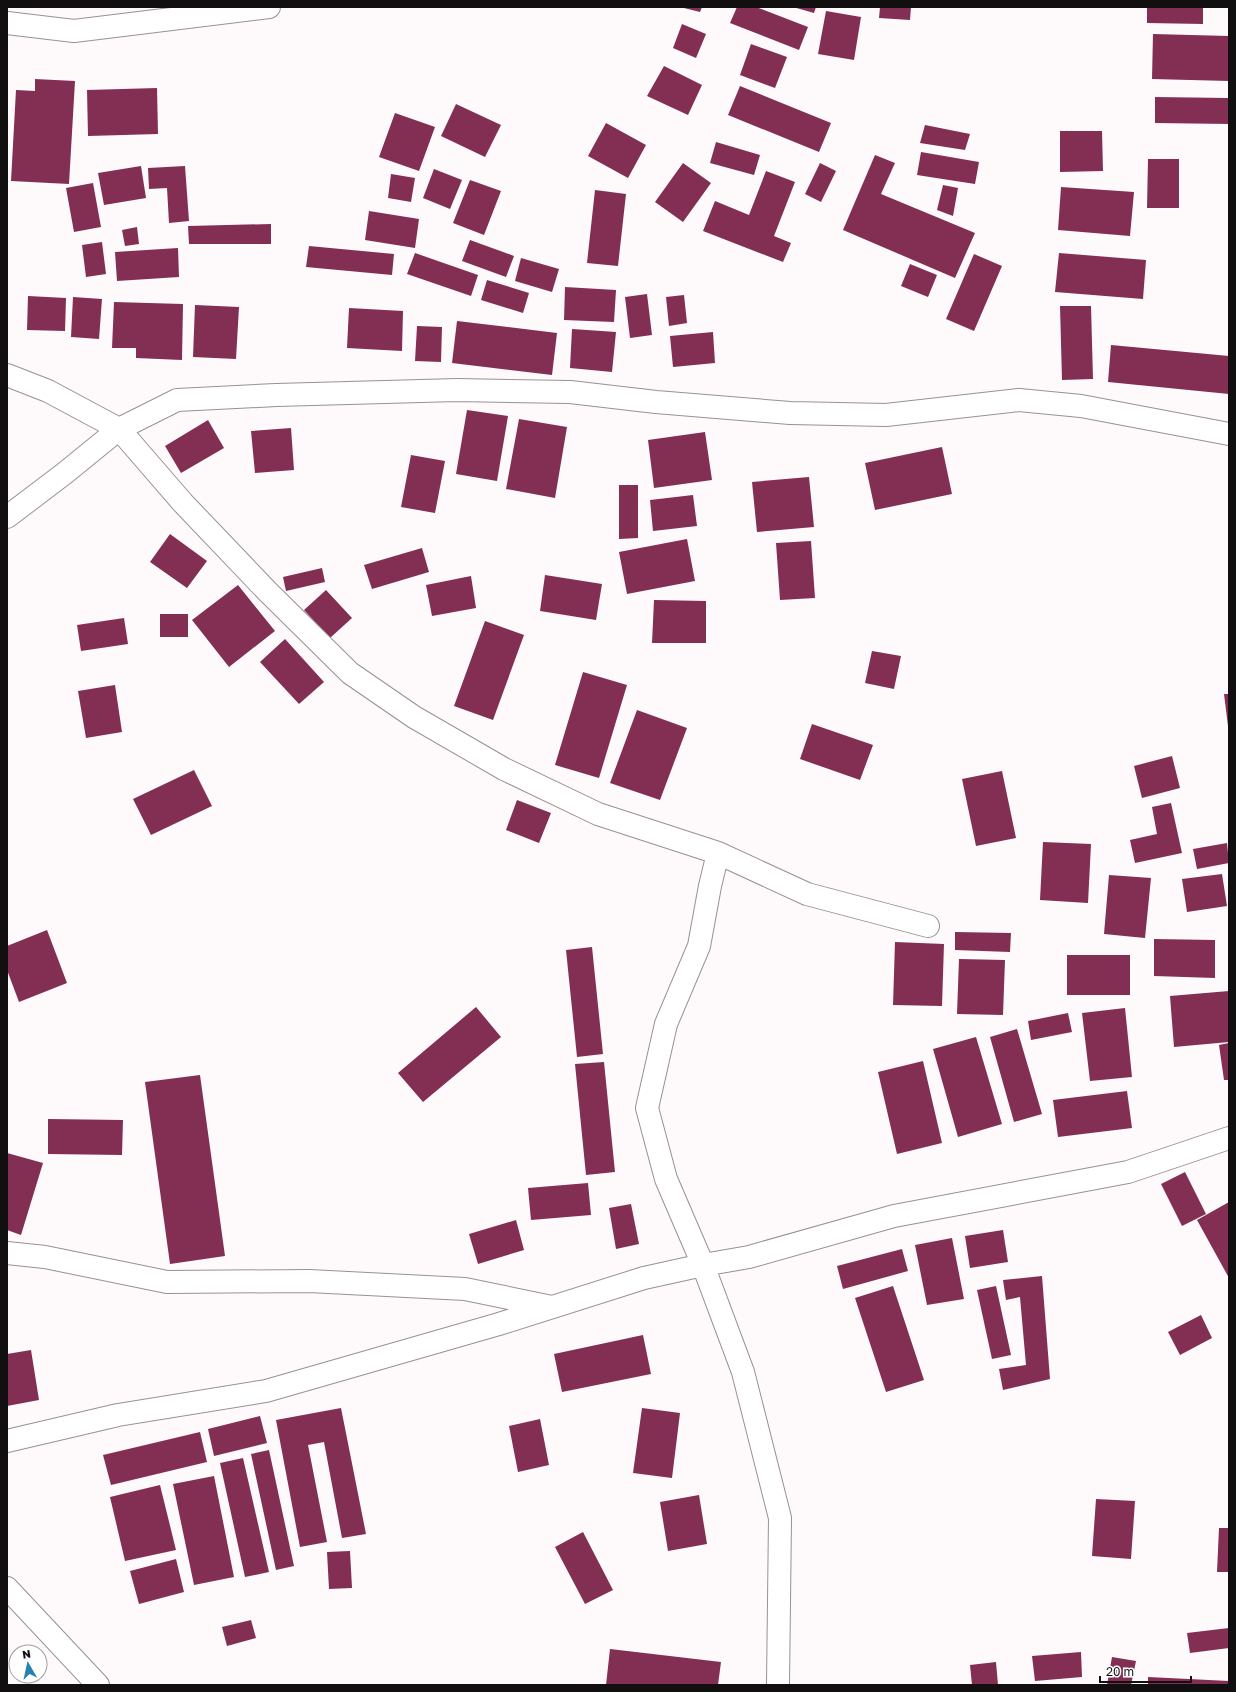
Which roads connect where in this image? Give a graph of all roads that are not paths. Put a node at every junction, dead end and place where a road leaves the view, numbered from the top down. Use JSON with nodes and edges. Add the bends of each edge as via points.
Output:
{"nodes":[{"id":1,"x":269,"y":7,"type":"edge"},
{"id":2,"x":7,"y":23,"type":"edge"},
{"id":3,"x":7,"y":375,"type":"edge"},
{"id":4,"x":119,"y":429,"type":"junction"},
{"id":5,"x":1229,"y":434,"type":"edge"},
{"id":6,"x":7,"y":517,"type":"edge"},
{"id":7,"x":718,"y":853,"type":"junction"},
{"id":8,"x":928,"y":926,"type":"dead end"},
{"id":9,"x":1229,"y":1138,"type":"edge"},
{"id":10,"x":7,"y":1253,"type":"edge"},
{"id":11,"x":703,"y":1265,"type":"junction"},
{"id":12,"x":553,"y":1307,"type":"junction"},
{"id":13,"x":7,"y":1441,"type":"edge"},
{"id":14,"x":7,"y":1588,"type":"edge"},
{"id":15,"x":98,"y":1685,"type":"edge"},
{"id":16,"x":778,"y":1685,"type":"edge"}],
"edges":[{"from":1,"to":2,"type":"street","via":[[74,31]]},
{"from":3,"to":4,"type":"street","via":[[48,391]]},
{"from":4,"to":5,"type":"street","via":[[177,400],[457,390],[570,392],[790,413],[886,415],[1019,400],[1081,406]]},
{"from":4,"to":6,"type":"street"},
{"from":4,"to":7,"type":"street","via":[[183,503],[350,673],[414,717],[504,769],[598,814]]},
{"from":7,"to":8,"type":"street","via":[[807,894]]},
{"from":7,"to":11,"type":"street","via":[[699,946],[666,1024],[647,1108],[666,1179]]},
{"from":9,"to":11,"type":"street","via":[[1128,1172],[894,1216],[749,1257]]},
{"from":10,"to":12,"type":"street","via":[[45,1257],[167,1282],[309,1281],[465,1289]]},
{"from":11,"to":12,"type":"street","via":[[644,1278]]},
{"from":11,"to":16,"type":"street","via":[[743,1372],[780,1518]]},
{"from":12,"to":13,"type":"street","via":[[266,1391],[118,1415]]},
{"from":14,"to":15,"type":"street"}]}
